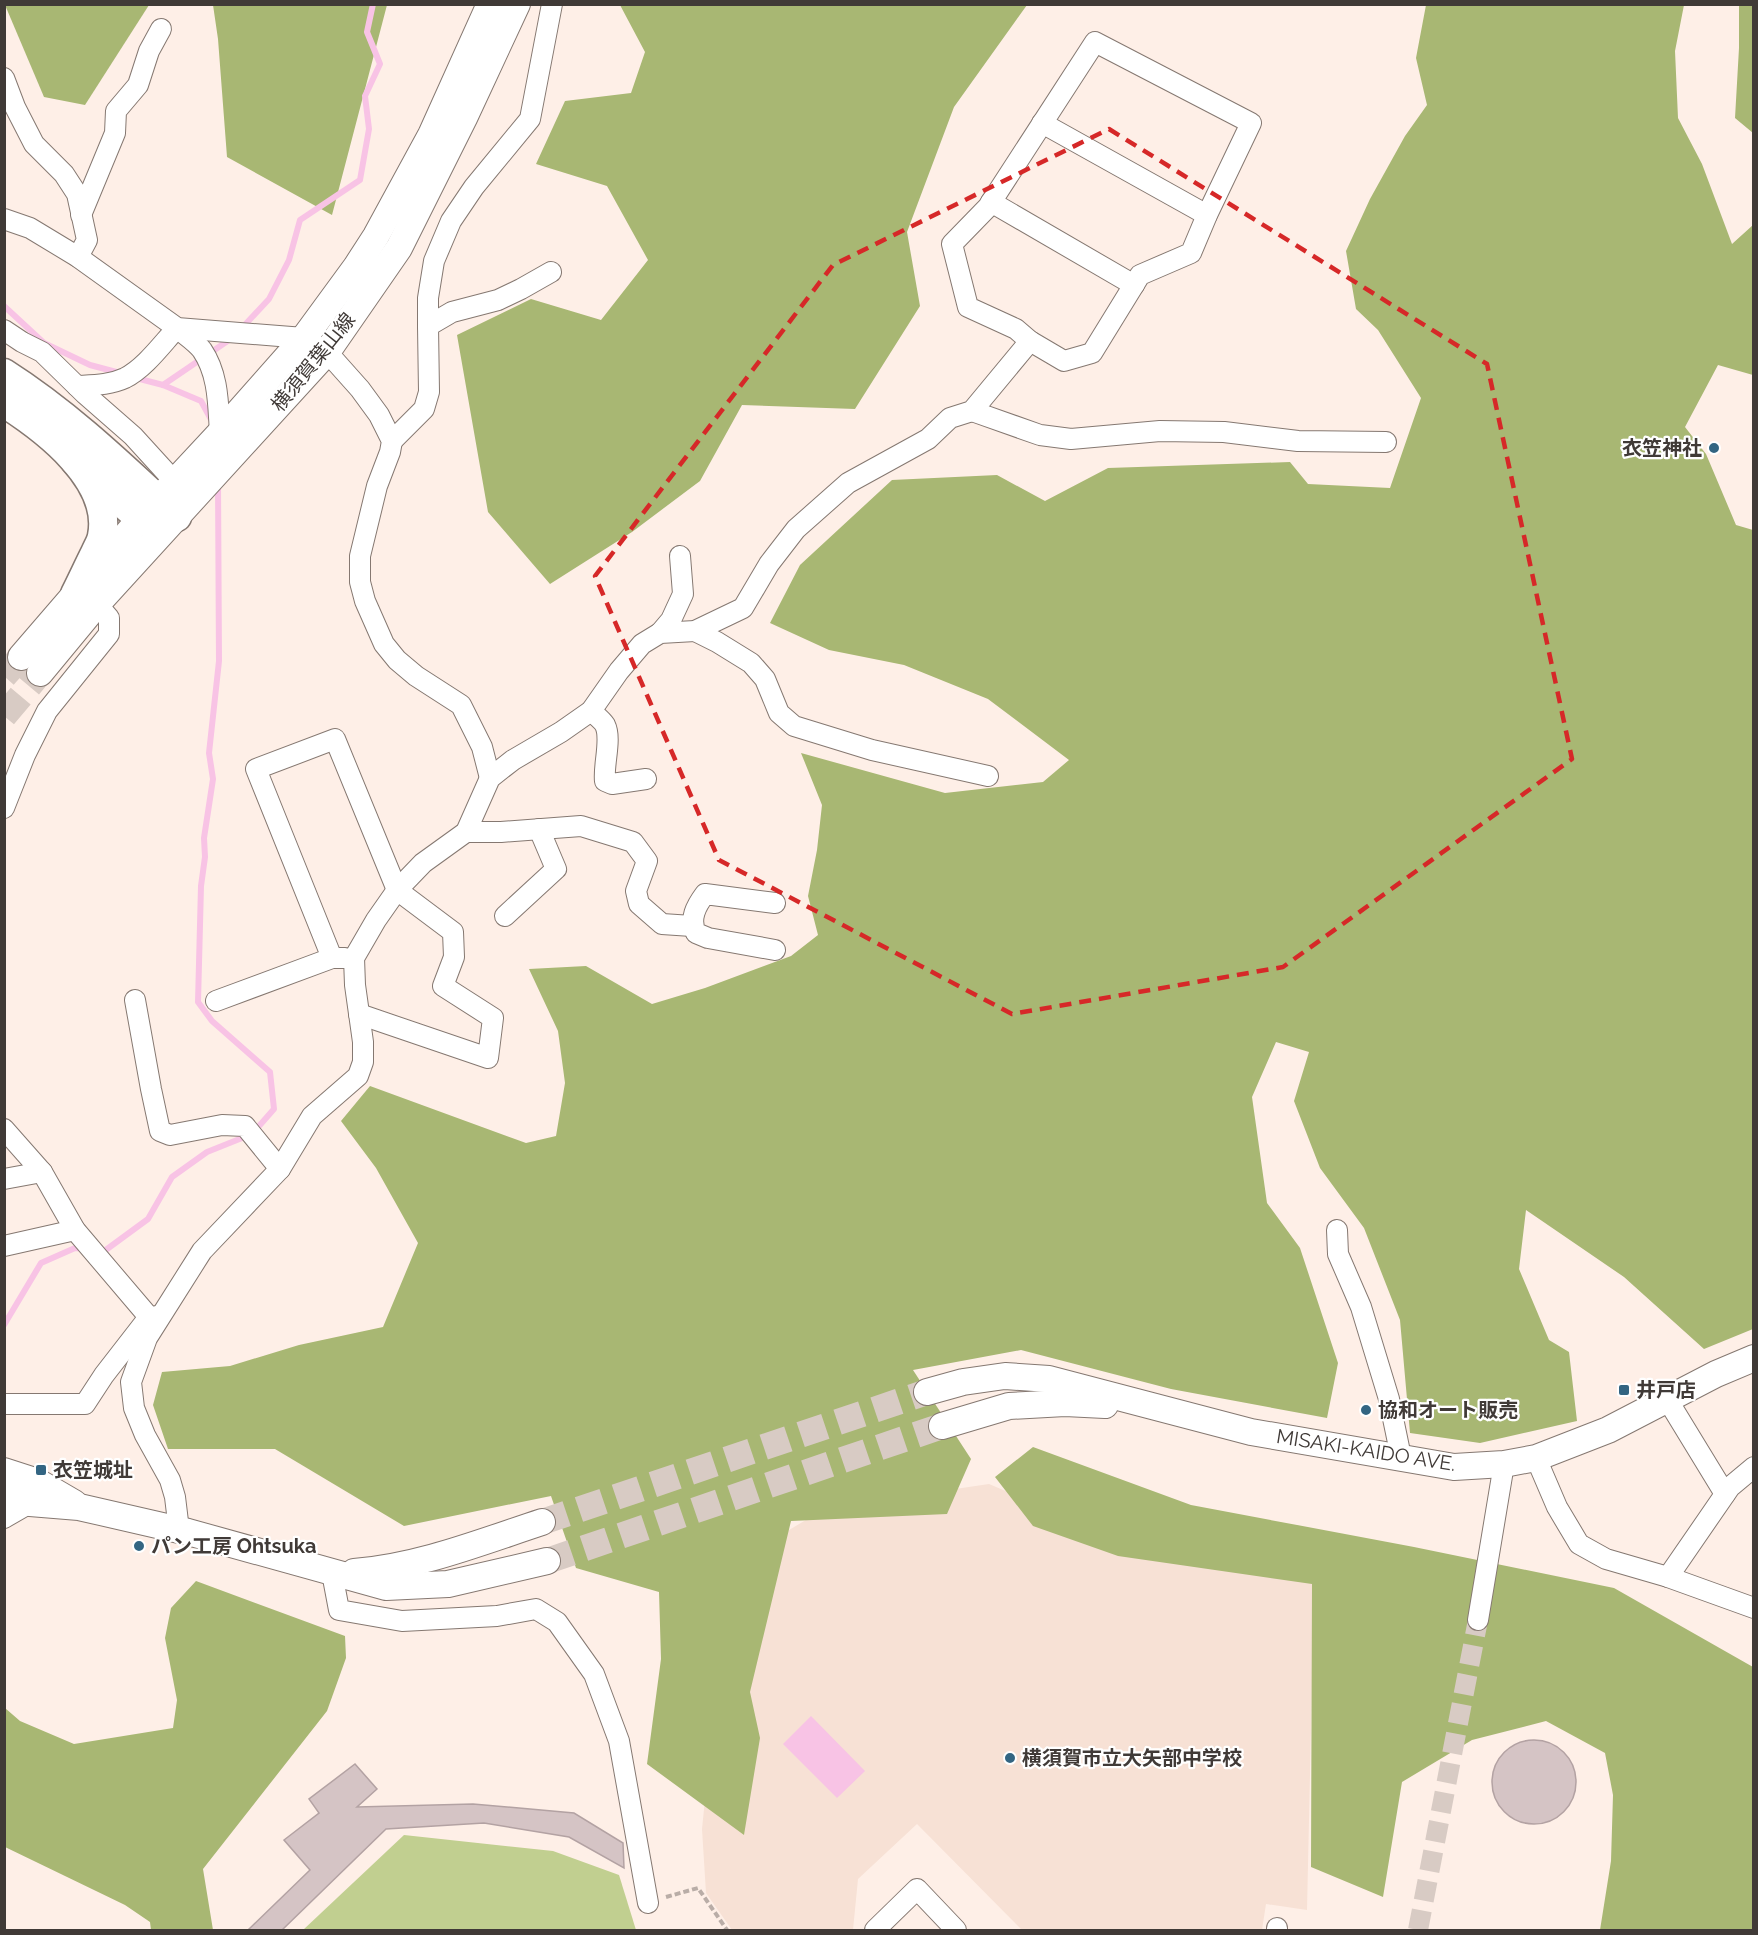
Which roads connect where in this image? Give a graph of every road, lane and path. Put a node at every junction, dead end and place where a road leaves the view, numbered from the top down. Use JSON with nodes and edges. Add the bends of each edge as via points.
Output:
{"nodes":[{"id":1,"x":490,"y":4,"type":"edge"},
{"id":2,"x":517,"y":4,"type":"edge"},
{"id":3,"x":552,"y":4,"type":"edge"},
{"id":4,"x":161,"y":29,"type":"dead end"},
{"id":5,"x":4,"y":78,"type":"edge"},
{"id":6,"x":10,"y":105,"type":"edge"},
{"id":7,"x":1042,"y":123,"type":"junction"},
{"id":8,"x":991,"y":202,"type":"junction"},
{"id":9,"x":81,"y":215,"type":"junction"},
{"id":10,"x":1207,"y":215,"type":"junction"},
{"id":11,"x":4,"y":219,"type":"edge"},
{"id":12,"x":78,"y":256,"type":"junction"},
{"id":13,"x":551,"y":272,"type":"dead end"},
{"id":14,"x":1134,"y":285,"type":"junction"},
{"id":15,"x":428,"y":326,"type":"junction"},
{"id":16,"x":177,"y":328,"type":"junction"},
{"id":17,"x":4,"y":330,"type":"edge"},
{"id":18,"x":304,"y":338,"type":"junction"},
{"id":19,"x":1030,"y":341,"type":"junction"},
{"id":20,"x":327,"y":352,"type":"junction"},
{"id":21,"x":4,"y":373,"type":"edge"},
{"id":22,"x":77,"y":386,"type":"junction"},
{"id":23,"x":4,"y":403,"type":"edge"},
{"id":24,"x":972,"y":411,"type":"junction"},
{"id":25,"x":220,"y":433,"type":"junction"},
{"id":26,"x":392,"y":441,"type":"junction"},
{"id":27,"x":1386,"y":442,"type":"dead end"},
{"id":28,"x":75,"y":461,"type":"junction"},
{"id":29,"x":162,"y":504,"type":"junction"},
{"id":30,"x":680,"y":556,"type":"dead end"},
{"id":31,"x":86,"y":599,"type":"junction"},
{"id":32,"x":694,"y":631,"type":"junction"},
{"id":33,"x":660,"y":633,"type":"junction"},
{"id":34,"x":30,"y":665,"type":"tunnel mouth"},
{"id":35,"x":591,"y":711,"type":"junction"},
{"id":36,"x":988,"y":776,"type":"dead end"},
{"id":37,"x":490,"y":778,"type":"junction"},
{"id":38,"x":646,"y":779,"type":"dead end"},
{"id":39,"x":4,"y":808,"type":"edge"},
{"id":40,"x":540,"y":829,"type":"junction"},
{"id":41,"x":466,"y":832,"type":"junction"},
{"id":42,"x":397,"y":890,"type":"junction"},
{"id":43,"x":775,"y":903,"type":"dead end"},
{"id":44,"x":506,"y":916,"type":"dead end"},
{"id":45,"x":692,"y":926,"type":"junction"},
{"id":46,"x":775,"y":950,"type":"dead end"},
{"id":47,"x":332,"y":958,"type":"junction"},
{"id":48,"x":354,"y":958,"type":"junction"},
{"id":49,"x":135,"y":1000,"type":"dead end"},
{"id":50,"x":216,"y":1001,"type":"dead end"},
{"id":51,"x":359,"y":1014,"type":"junction"},
{"id":52,"x":4,"y":1129,"type":"edge"},
{"id":53,"x":280,"y":1169,"type":"junction"},
{"id":54,"x":42,"y":1172,"type":"junction"},
{"id":55,"x":4,"y":1179,"type":"edge"},
{"id":56,"x":75,"y":1230,"type":"junction"},
{"id":57,"x":1337,"y":1230,"type":"dead end"},
{"id":58,"x":4,"y":1246,"type":"edge"},
{"id":59,"x":154,"y":1316,"type":"junction"},
{"id":60,"x":1754,"y":1358,"type":"edge"},
{"id":61,"x":1005,"y":1376,"type":"junction"},
{"id":62,"x":927,"y":1392,"type":"tunnel mouth"},
{"id":63,"x":1667,"y":1399,"type":"junction"},
{"id":64,"x":4,"y":1404,"type":"edge"},
{"id":65,"x":1009,"y":1406,"type":"junction"},
{"id":66,"x":1174,"y":1412,"type":"junction"},
{"id":67,"x":942,"y":1426,"type":"tunnel mouth"},
{"id":68,"x":1401,"y":1457,"type":"junction"},
{"id":69,"x":1536,"y":1458,"type":"junction"},
{"id":70,"x":1504,"y":1464,"type":"junction"},
{"id":71,"x":1754,"y":1467,"type":"edge"},
{"id":72,"x":4,"y":1471,"type":"edge"},
{"id":73,"x":1725,"y":1494,"type":"junction"},
{"id":74,"x":4,"y":1496,"type":"edge"},
{"id":75,"x":30,"y":1503,"type":"junction"},
{"id":76,"x":79,"y":1507,"type":"junction"},
{"id":77,"x":4,"y":1518,"type":"edge"},
{"id":78,"x":542,"y":1522,"type":"tunnel mouth"},
{"id":79,"x":179,"y":1530,"type":"junction"},
{"id":80,"x":547,"y":1561,"type":"tunnel mouth"},
{"id":81,"x":332,"y":1573,"type":"junction"},
{"id":82,"x":1668,"y":1577,"type":"junction"},
{"id":83,"x":1754,"y":1608,"type":"edge"},
{"id":84,"x":1478,"y":1620,"type":"tunnel mouth"},
{"id":85,"x":648,"y":1903,"type":"joint"},
{"id":86,"x":727,"y":1930,"type":"edge"},
{"id":87,"x":875,"y":1930,"type":"edge"},
{"id":88,"x":957,"y":1930,"type":"edge"}],
"edges":[{"from":1,"to":18,"type":"main road","name":"横須賀葉山線","via":[[431,135],[376,236]]},
{"from":2,"to":20,"type":"main road","name":"横須賀葉山線","via":[[399,248]]},
{"from":3,"to":15,"type":"street","via":[[530,119],[451,221],[434,261]]},
{"from":4,"to":9,"type":"street","via":[[138,85],[116,111],[115,133]]},
{"from":5,"to":6,"type":"street"},
{"from":6,"to":9,"type":"street","via":[[34,144],[64,174],[77,194]]},
{"from":7,"to":8,"type":"street"},
{"from":7,"to":10,"type":"street"},
{"from":7,"to":10,"type":"street","via":[[1095,42],[1251,123]]},
{"from":8,"to":14,"type":"street"},
{"from":8,"to":19,"type":"street","via":[[952,244],[968,307],[1016,328]]},
{"from":9,"to":12,"type":"street","via":[[87,240]]},
{"from":10,"to":14,"type":"street","via":[[1191,253],[1140,275]]},
{"from":11,"to":12,"type":"street","via":[[30,228]]},
{"from":12,"to":16,"type":"street"},
{"from":13,"to":15,"type":"street","via":[[498,300],[452,312]]},
{"from":14,"to":19,"type":"street","via":[[1092,353],[1064,362]]},
{"from":15,"to":26,"type":"street","via":[[429,392],[424,410]]},
{"from":16,"to":18,"type":"street"},
{"from":16,"to":22,"type":"street","via":[[126,377],[108,384]]},
{"from":16,"to":25,"type":"street","via":[[201,349],[211,368]]},
{"from":17,"to":22,"type":"street","via":[[42,352]]},
{"from":18,"to":20,"type":"street"},
{"from":18,"to":25,"type":"main road","name":"横須賀葉山線"},
{"from":19,"to":24,"type":"street"},
{"from":20,"to":26,"type":"street","via":[[379,415]]},
{"from":20,"to":29,"type":"main road","name":"横須賀葉山線"},
{"from":21,"to":29,"type":"highway","via":[[59,412]]},
{"from":22,"to":29,"type":"street","via":[[134,436]]},
{"from":23,"to":28,"type":"highway","via":[[43,430]]},
{"from":24,"to":27,"type":"street","via":[[1040,435],[1071,440],[1160,431],[1224,432],[1298,441]]},
{"from":24,"to":32,"type":"street","via":[[950,418],[928,439],[848,483],[796,529],[768,564],[743,608]]},
{"from":25,"to":29,"type":"main road","name":"横須賀葉山線"},
{"from":26,"to":37,"type":"street","via":[[376,486],[360,556],[365,601],[384,644],[397,660],[461,705],[482,747]]},
{"from":28,"to":29,"type":"highway"},
{"from":28,"to":31,"type":"highway","via":[[88,476],[102,516],[102,537]]},
{"from":29,"to":31,"type":"main road","name":"横須賀葉山線"},
{"from":29,"to":31,"type":"main road","name":"横須賀葉山線"},
{"from":30,"to":33,"type":"street","via":[[683,594]]},
{"from":31,"to":34,"type":"main road","name":"横須賀葉山線"},
{"from":31,"to":39,"type":"street","via":[[110,618],[109,634],[47,711]]},
{"from":32,"to":33,"type":"street"},
{"from":32,"to":36,"type":"street","via":[[751,663],[765,679],[779,713],[794,726],[872,750]]},
{"from":33,"to":35,"type":"street","via":[[642,644]]},
{"from":35,"to":37,"type":"street"},
{"from":35,"to":38,"type":"street","via":[[605,725],[608,739],[605,781],[612,784]]},
{"from":37,"to":41,"type":"street"},
{"from":40,"to":41,"type":"street"},
{"from":40,"to":44,"type":"street","via":[[556,869]]},
{"from":40,"to":45,"type":"street","via":[[581,826],[633,842],[647,861],[636,891],[639,904],[662,924]]},
{"from":41,"to":42,"type":"street","via":[[423,863]]},
{"from":42,"to":47,"type":"street","via":[[335,739],[256,769]]},
{"from":42,"to":48,"type":"street"},
{"from":42,"to":51,"type":"street","via":[[453,932],[454,957],[443,986],[493,1018],[488,1058]]},
{"from":43,"to":45,"type":"street","via":[[705,894],[696,906]]},
{"from":45,"to":46,"type":"street","via":[[696,933],[708,938]]},
{"from":47,"to":48,"type":"street"},
{"from":47,"to":50,"type":"street"},
{"from":48,"to":51,"type":"street"},
{"from":49,"to":53,"type":"street","via":[[160,1131],[170,1135],[222,1125],[246,1126]]},
{"from":51,"to":53,"type":"street","via":[[363,1062],[358,1076],[312,1116]]},
{"from":52,"to":54,"type":"street"},
{"from":53,"to":59,"type":"street","via":[[202,1251]]},
{"from":54,"to":55,"type":"street"},
{"from":54,"to":56,"type":"street"},
{"from":56,"to":58,"type":"street"},
{"from":56,"to":59,"type":"street"},
{"from":57,"to":68,"type":"street","via":[[1338,1254],[1361,1308],[1389,1399]]},
{"from":59,"to":64,"type":"street","via":[[85,1404]]},
{"from":59,"to":79,"type":"street","via":[[131,1382],[132,1391],[145,1435],[170,1480]]},
{"from":60,"to":63,"type":"main road","name":"MISAKI-KAIDO AVE."},
{"from":61,"to":62,"type":"main road","name":"MISAKI-KAIDO AVE."},
{"from":61,"to":65,"type":"main road","via":[[1014,1395]]},
{"from":61,"to":66,"type":"main road","name":"MISAKI-KAIDO AVE.","via":[[1049,1379]]},
{"from":63,"to":69,"type":"main road","name":"MISAKI-KAIDO AVE.","via":[[1608,1430]]},
{"from":63,"to":73,"type":"street"},
{"from":65,"to":66,"type":"main road","name":"MISAKI-KAIDO AVE.","via":[[1065,1403]]},
{"from":65,"to":67,"type":"main road","name":"MISAKI-KAIDO AVE."},
{"from":66,"to":68,"type":"main road","name":"MISAKI-KAIDO AVE.","via":[[1251,1432]]},
{"from":68,"to":70,"type":"main road","name":"MISAKI-KAIDO AVE.","via":[[1454,1467]]},
{"from":69,"to":70,"type":"main road","name":"MISAKI-KAIDO AVE."},
{"from":69,"to":82,"type":"street","via":[[1557,1507],[1579,1544],[1606,1559]]},
{"from":70,"to":84,"type":"street"},
{"from":71,"to":73,"type":"street"},
{"from":72,"to":76,"type":"main road","via":[[38,1482]]},
{"from":73,"to":82,"type":"street"},
{"from":74,"to":75,"type":"main road"},
{"from":75,"to":76,"type":"main road"},
{"from":75,"to":77,"type":"street"},
{"from":76,"to":79,"type":"main road"},
{"from":78,"to":81,"type":"main road","via":[[384,1570]]},
{"from":79,"to":81,"type":"main road"},
{"from":80,"to":81,"type":"main road","via":[[448,1584],[386,1587]]},
{"from":81,"to":85,"type":"street","via":[[339,1610],[402,1621],[497,1616],[536,1609],[557,1622],[594,1674],[619,1741]]},
{"from":82,"to":83,"type":"street"},
{"from":85,"to":86,"type":"path","via":[[698,1888]]},
{"from":87,"to":88,"type":"street","via":[[917,1889]]}]}
